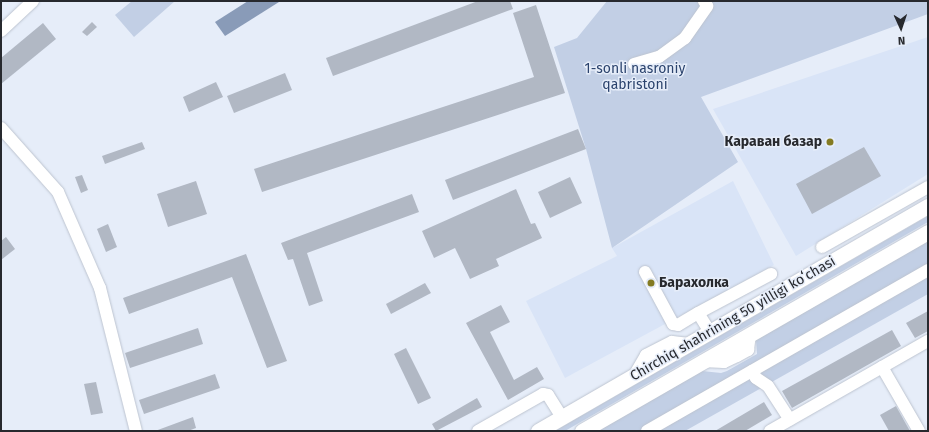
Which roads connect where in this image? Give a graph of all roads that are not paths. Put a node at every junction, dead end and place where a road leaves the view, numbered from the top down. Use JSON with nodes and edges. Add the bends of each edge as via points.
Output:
{"nodes":[{"id":1,"x":33,"y":1,"type":"edge"},
{"id":2,"x":708,"y":3,"type":"edge"},
{"id":3,"x":1,"y":31,"type":"edge"},
{"id":4,"x":634,"y":64,"type":"dead end"},
{"id":5,"x":1,"y":128,"type":"edge"},
{"id":6,"x":928,"y":186,"type":"edge"},
{"id":7,"x":928,"y":206,"type":"edge"},
{"id":8,"x":928,"y":232,"type":"edge"},
{"id":9,"x":822,"y":247,"type":"dead end"},
{"id":10,"x":928,"y":270,"type":"edge"},
{"id":11,"x":644,"y":272,"type":"dead end"},
{"id":12,"x":771,"y":274,"type":"dead end"},
{"id":13,"x":698,"y":313,"type":"junction"},
{"id":14,"x":710,"y":332,"type":"junction"},
{"id":15,"x":928,"y":341,"type":"edge"},
{"id":16,"x":882,"y":367,"type":"junction"},
{"id":17,"x":752,"y":371,"type":"junction"},
{"id":18,"x":562,"y":417,"type":"junction"},
{"id":19,"x":790,"y":420,"type":"junction"},
{"id":20,"x":136,"y":431,"type":"edge"},
{"id":21,"x":478,"y":431,"type":"edge"},
{"id":22,"x":538,"y":431,"type":"edge"},
{"id":23,"x":582,"y":431,"type":"edge"},
{"id":24,"x":647,"y":431,"type":"edge"},
{"id":25,"x":770,"y":431,"type":"edge"},
{"id":26,"x":920,"y":431,"type":"edge"}],
"edges":[{"from":1,"to":3,"type":"street"},
{"from":2,"to":4,"type":"street","via":[[685,38],[660,57]]},
{"from":5,"to":20,"type":"street","via":[[61,199],[100,288]]},
{"from":6,"to":9,"type":"street"},
{"from":7,"to":14,"type":"main road","name":"Chirchiq shahrining 50 yilligi koʻchasi"},
{"from":8,"to":23,"type":"main road","name":"Chirchiq shahrining 50 yilligi koʻchasi"},
{"from":10,"to":17,"type":"street"},
{"from":11,"to":13,"type":"street","via":[[673,324],[678,325]]},
{"from":12,"to":13,"type":"street"},
{"from":13,"to":14,"type":"street"},
{"from":14,"to":18,"type":"main road","name":"Chirchiq shahrining 50 yilligi koʻchasi"},
{"from":15,"to":16,"type":"street"},
{"from":16,"to":19,"type":"street"},
{"from":16,"to":26,"type":"street"},
{"from":17,"to":19,"type":"street","via":[[756,378],[768,386]]},
{"from":17,"to":24,"type":"street"},
{"from":18,"to":21,"type":"street","via":[[548,395],[543,394]]},
{"from":18,"to":22,"type":"main road","name":"Chirchiq shahrining 50 yilligi koʻchasi"},
{"from":19,"to":25,"type":"street"}]}
